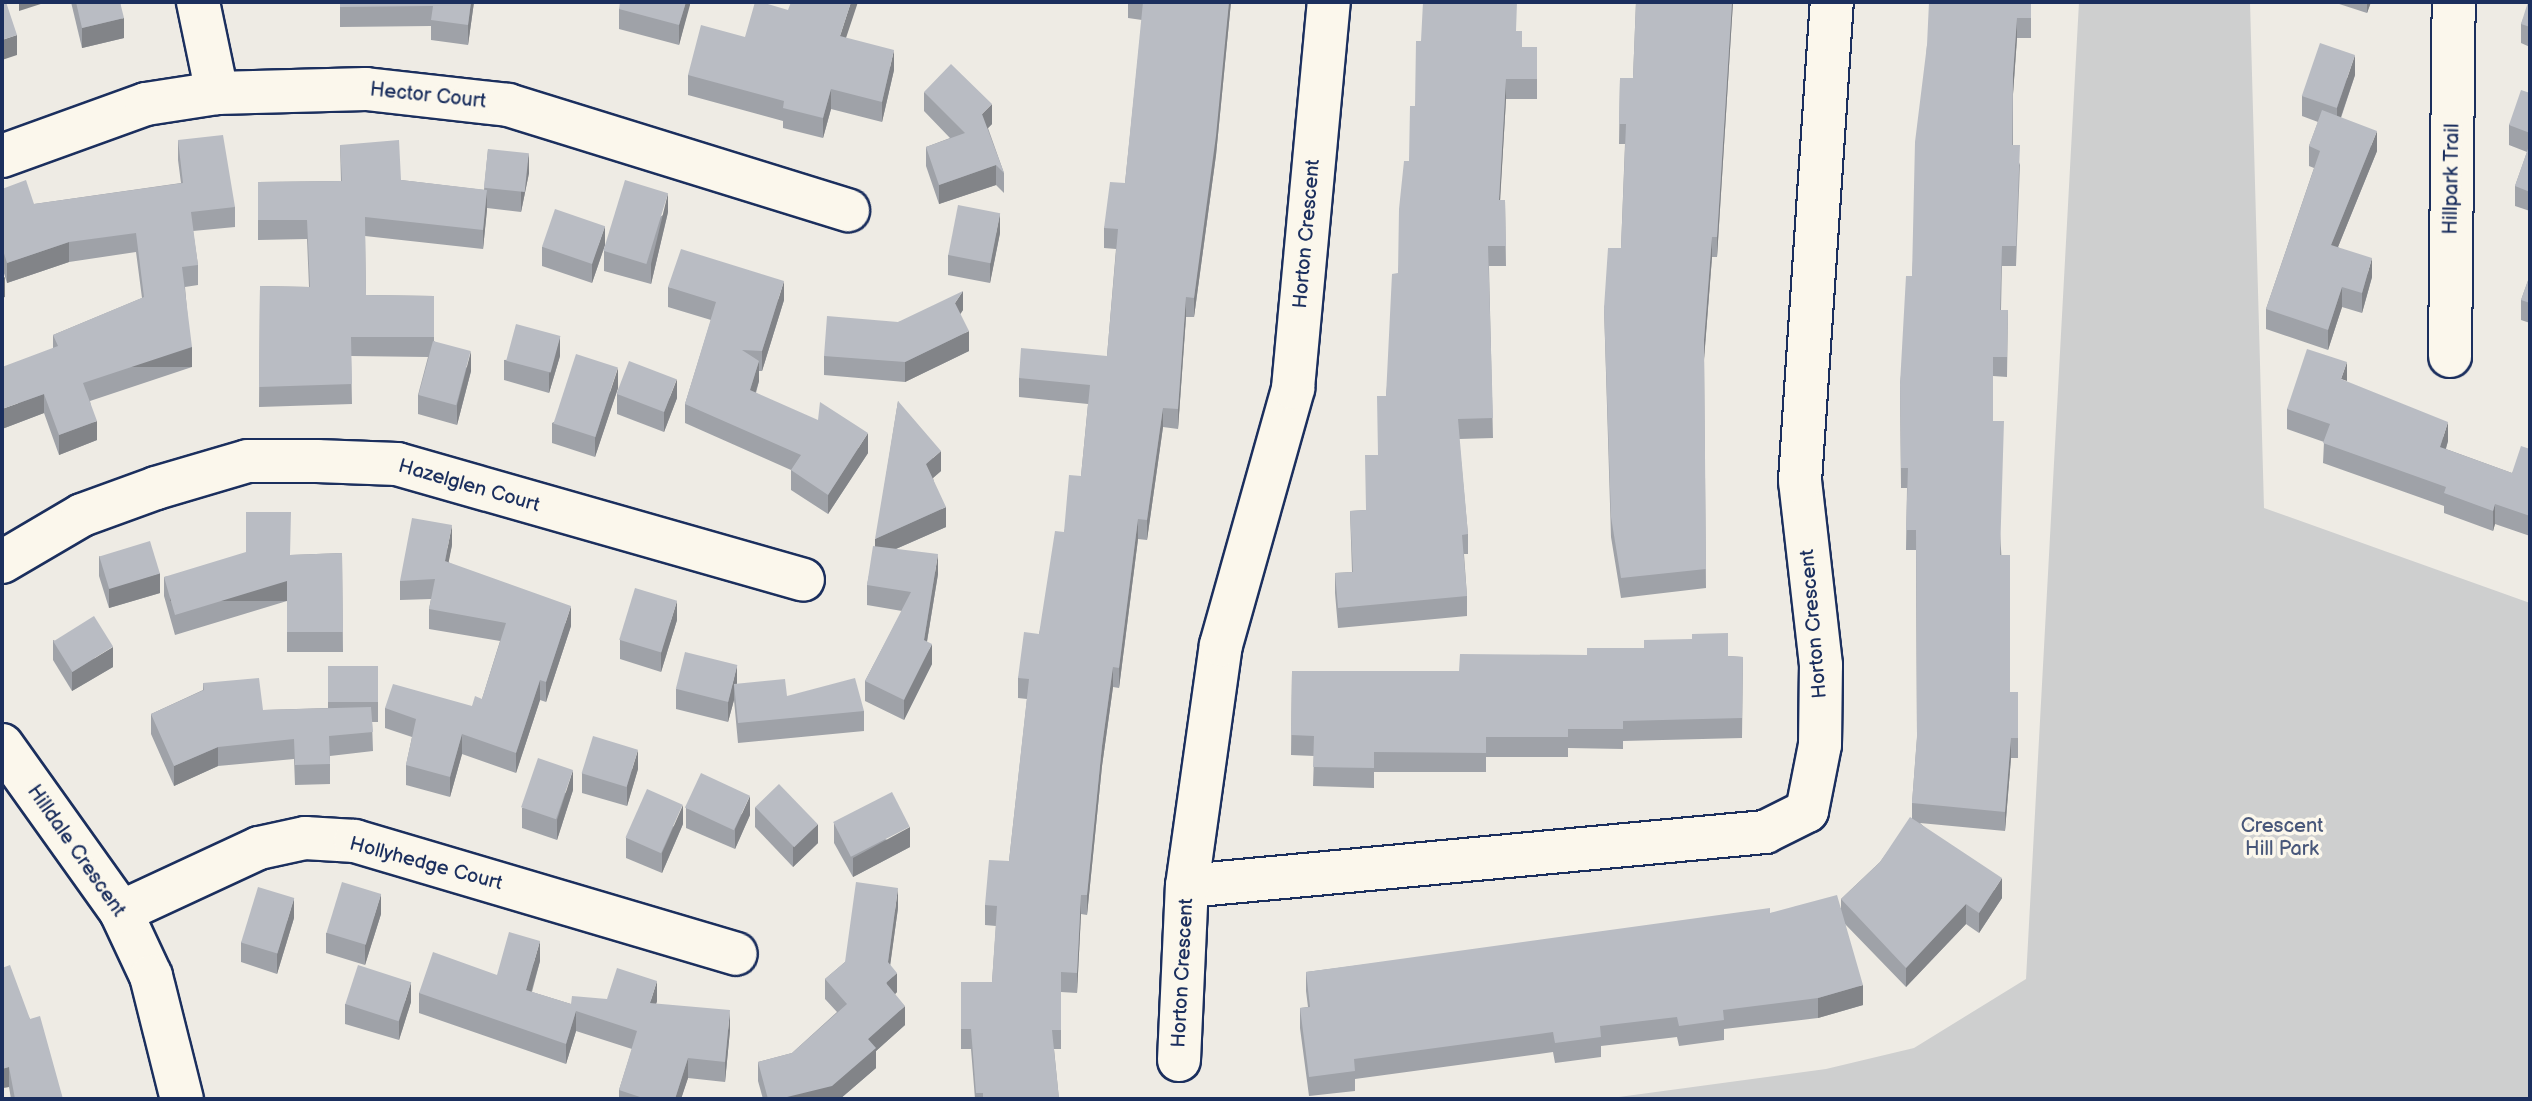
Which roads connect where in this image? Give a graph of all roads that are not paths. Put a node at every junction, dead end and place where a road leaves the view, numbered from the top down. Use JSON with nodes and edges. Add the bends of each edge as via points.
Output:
{"nodes":[{"id":1,"x":198,"y":2,"type":"edge"},
{"id":2,"x":1329,"y":2,"type":"edge"},
{"id":3,"x":1832,"y":2,"type":"edge"},
{"id":4,"x":2454,"y":2,"type":"edge"},
{"id":5,"x":217,"y":93,"type":"junction"},
{"id":6,"x":2,"y":156,"type":"edge"},
{"id":7,"x":848,"y":210,"type":"dead end"},
{"id":8,"x":2450,"y":356,"type":"dead end"},
{"id":9,"x":2,"y":562,"type":"edge"},
{"id":10,"x":803,"y":580,"type":"dead end"},
{"id":11,"x":2,"y":745,"type":"edge"},
{"id":12,"x":1187,"y":886,"type":"junction"},
{"id":13,"x":121,"y":912,"type":"junction"},
{"id":14,"x":736,"y":954,"type":"dead end"},
{"id":15,"x":1179,"y":1060,"type":"dead end"},
{"id":16,"x":182,"y":1099,"type":"edge"}],
"edges":[{"from":1,"to":5,"type":"street"},
{"from":2,"to":12,"type":"street","name":"Horton Crescent","via":[[1293,388],[1221,645]]},
{"from":3,"to":12,"type":"street","name":"Horton Crescent","via":[[1800,481],[1821,665],[1820,745],[1807,811],[1765,832]]},
{"from":4,"to":8,"type":"street","name":"Hillpark Trail"},
{"from":5,"to":6,"type":"street","name":"Hector Court","via":[[146,104]]},
{"from":5,"to":7,"type":"street","name":"Hector Court","via":[[366,89],[508,105]]},
{"from":9,"to":10,"type":"street","name":"Hazelglen Court","via":[[82,515],[156,488],[248,461],[317,461],[397,464]]},
{"from":11,"to":13,"type":"street","name":"Hilldale Crescent"},
{"from":12,"to":15,"type":"street","name":"Horton Crescent"},
{"from":13,"to":14,"type":"street","name":"Hollyhedge Court","via":[[259,848],[305,838],[330,839],[355,841]]},
{"from":13,"to":16,"type":"street","name":"Hilldale Crescent","via":[[151,976]]}]}
